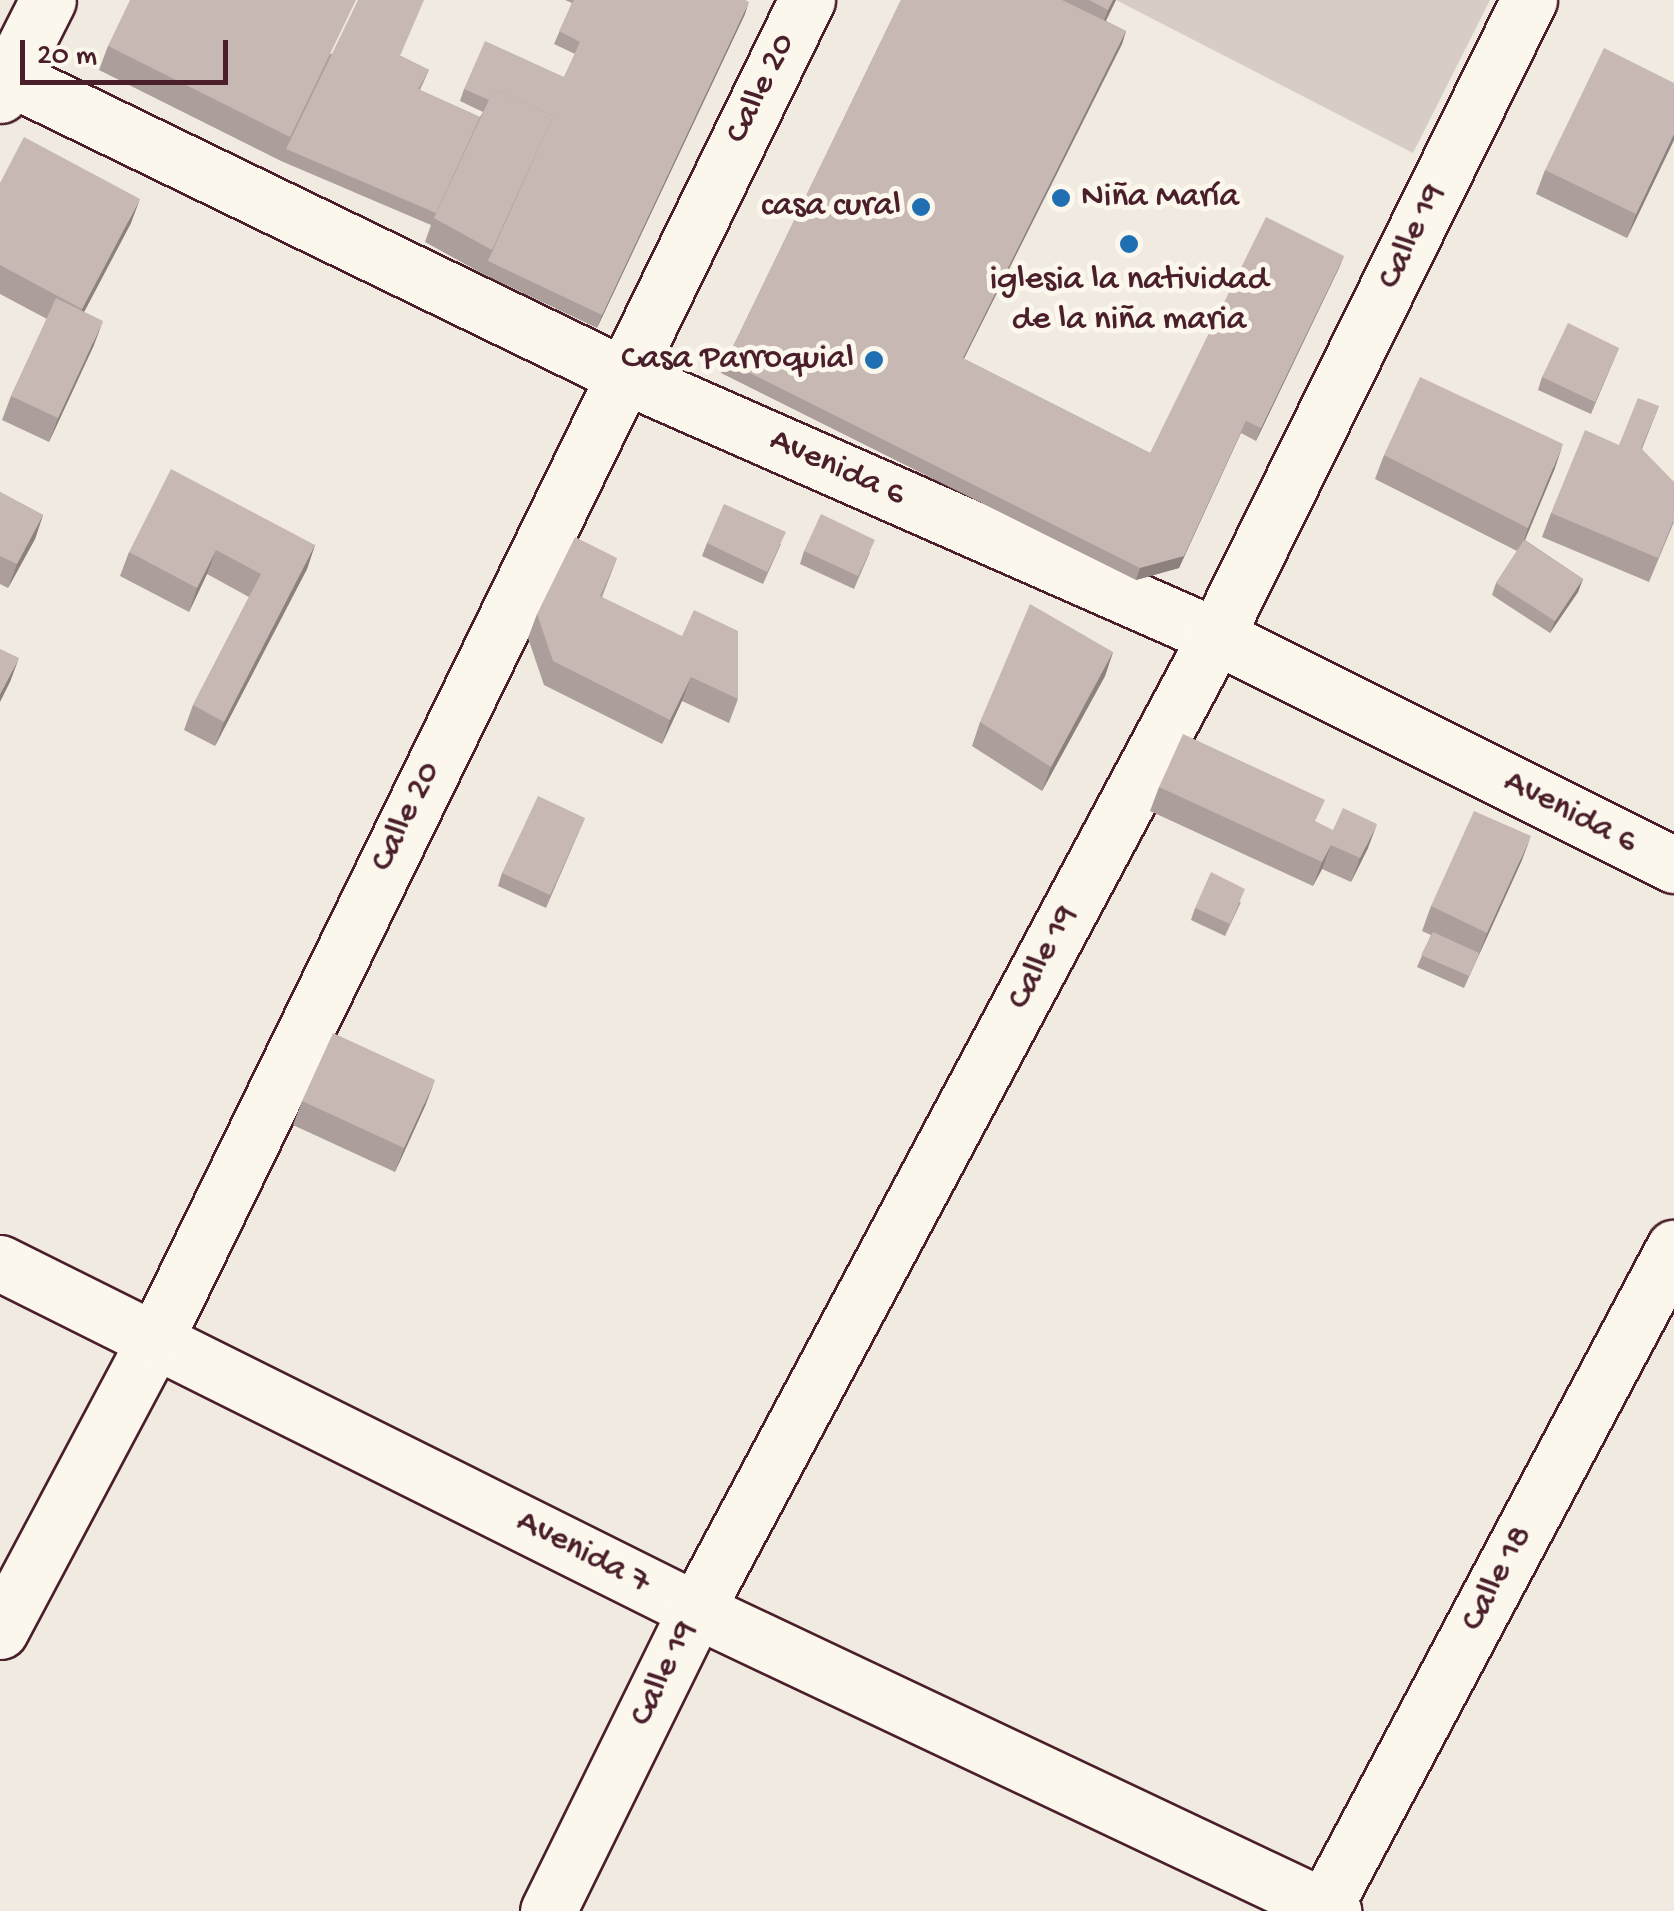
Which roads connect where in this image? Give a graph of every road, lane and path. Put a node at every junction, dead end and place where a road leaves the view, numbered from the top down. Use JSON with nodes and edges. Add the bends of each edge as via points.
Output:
{"nodes":[{"id":1,"x":48,"y":0,"type":"edge"},
{"id":2,"x":807,"y":0,"type":"edge"},
{"id":3,"x":1529,"y":0,"type":"edge"},
{"id":4,"x":3,"y":82,"type":"edge"},
{"id":5,"x":621,"y":374,"type":"junction"},
{"id":6,"x":1216,"y":636,"type":"junction"},
{"id":7,"x":1674,"y":865,"type":"edge"},
{"id":8,"x":1674,"y":1248,"type":"edge"},
{"id":9,"x":0,"y":1263,"type":"edge"},
{"id":10,"x":157,"y":1336,"type":"junction"},
{"id":11,"x":696,"y":1610,"type":"junction"},
{"id":12,"x":0,"y":1631,"type":"edge"},
{"id":13,"x":1326,"y":1910,"type":"edge"},
{"id":14,"x":548,"y":1911,"type":"edge"}],
"edges":[{"from":1,"to":4,"type":"street"},
{"from":2,"to":5,"type":"street","name":"Calle 20"},
{"from":3,"to":6,"type":"street","name":"Calle 19"},
{"from":4,"to":5,"type":"street","name":"Avenida 6"},
{"from":5,"to":6,"type":"street","name":"Avenida 6"},
{"from":5,"to":10,"type":"street","name":"Calle 20"},
{"from":6,"to":7,"type":"street","name":"Avenida 6"},
{"from":6,"to":11,"type":"street","name":"Calle 19"},
{"from":8,"to":13,"type":"street","name":"Calle 18"},
{"from":9,"to":10,"type":"street","name":"Avenida 7"},
{"from":10,"to":11,"type":"street","name":"Avenida 7"},
{"from":10,"to":12,"type":"street","name":"Calle 20"},
{"from":11,"to":13,"type":"street","name":"Avenida 7"},
{"from":11,"to":14,"type":"street","name":"Calle 19"}]}
